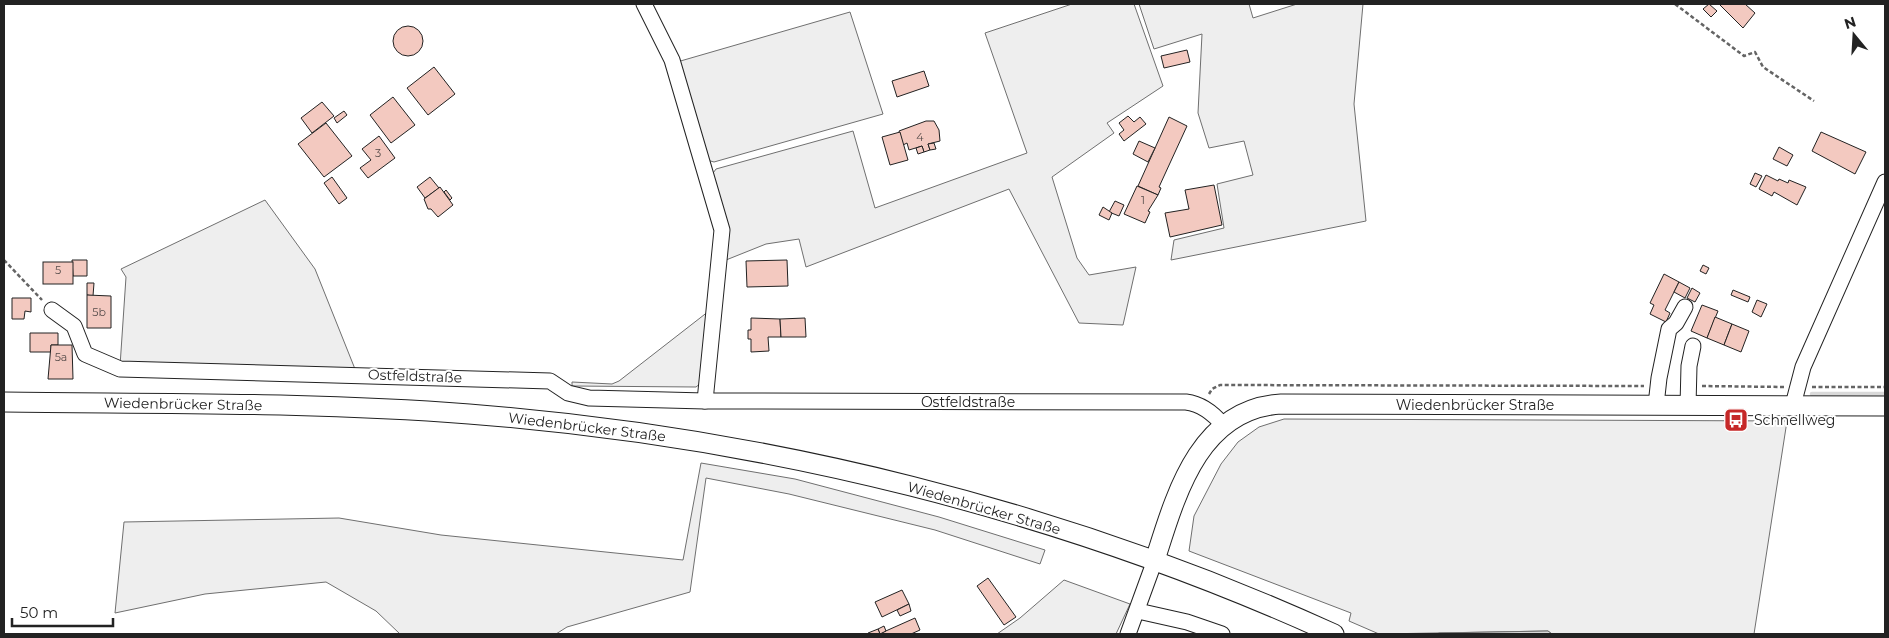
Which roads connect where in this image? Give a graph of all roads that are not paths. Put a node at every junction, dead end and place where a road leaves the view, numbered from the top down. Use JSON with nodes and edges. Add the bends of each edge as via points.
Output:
{"nodes":[{"id":1,"x":644,"y":4,"type":"edge"},
{"id":2,"x":1885,"y":182,"type":"edge"},
{"id":3,"x":1685,"y":308,"type":"dead end"},
{"id":4,"x":52,"y":310,"type":"road end"},
{"id":5,"x":1693,"y":346,"type":"dead end"},
{"id":6,"x":1794,"y":396,"type":"junction"},
{"id":7,"x":705,"y":400,"type":"junction"},
{"id":8,"x":4,"y":402,"type":"edge"},
{"id":9,"x":1656,"y":406,"type":"junction"},
{"id":10,"x":1688,"y":406,"type":"junction"},
{"id":11,"x":1885,"y":406,"type":"edge"},
{"id":12,"x":1223,"y":425,"type":"junction"},
{"id":13,"x":1155,"y":560,"type":"junction"},
{"id":14,"x":1138,"y":611,"type":"junction"},
{"id":15,"x":1326,"y":631,"type":"edge"},
{"id":16,"x":1128,"y":634,"type":"edge"},
{"id":17,"x":1222,"y":634,"type":"edge"}],
"edges":[{"from":1,"to":7,"type":"street","via":[[672,60],[722,230]]},
{"from":2,"to":6,"type":"street","via":[[1803,367]]},
{"from":3,"to":9,"type":"street","via":[[1669,329]]},
{"from":4,"to":7,"type":"street","name":"Ostfeldstraße","via":[[74,326],[85,354],[120,369],[550,381],[568,393],[589,398]]},
{"from":5,"to":10,"type":"street"},
{"from":6,"to":10,"type":"main road","name":"Wiedenbrücker Straße"},
{"from":6,"to":11,"type":"main road","name":"Wiedenbrücker Straße"},
{"from":7,"to":12,"type":"street","name":"Ostfeldstraße","via":[[1186,402],[1202,406]]},
{"from":8,"to":13,"type":"main road","name":"Wiedenbrücker Straße","via":[[396,409],[648,434],[798,461],[922,489]]},
{"from":9,"to":10,"type":"main road","name":"Wiedenbrücker Straße"},
{"from":9,"to":12,"type":"main road","name":"Wiedenbrücker Straße","via":[[1282,404],[1248,410]]},
{"from":12,"to":13,"type":"main road","name":"Wiedenbrücker Straße","via":[[1196,458]]},
{"from":13,"to":14,"type":"street"},
{"from":13,"to":15,"type":"main road","name":"Wiedenbrücker Straße"},
{"from":14,"to":16,"type":"street"},
{"from":14,"to":17,"type":"street","via":[[1188,622]]}]}
